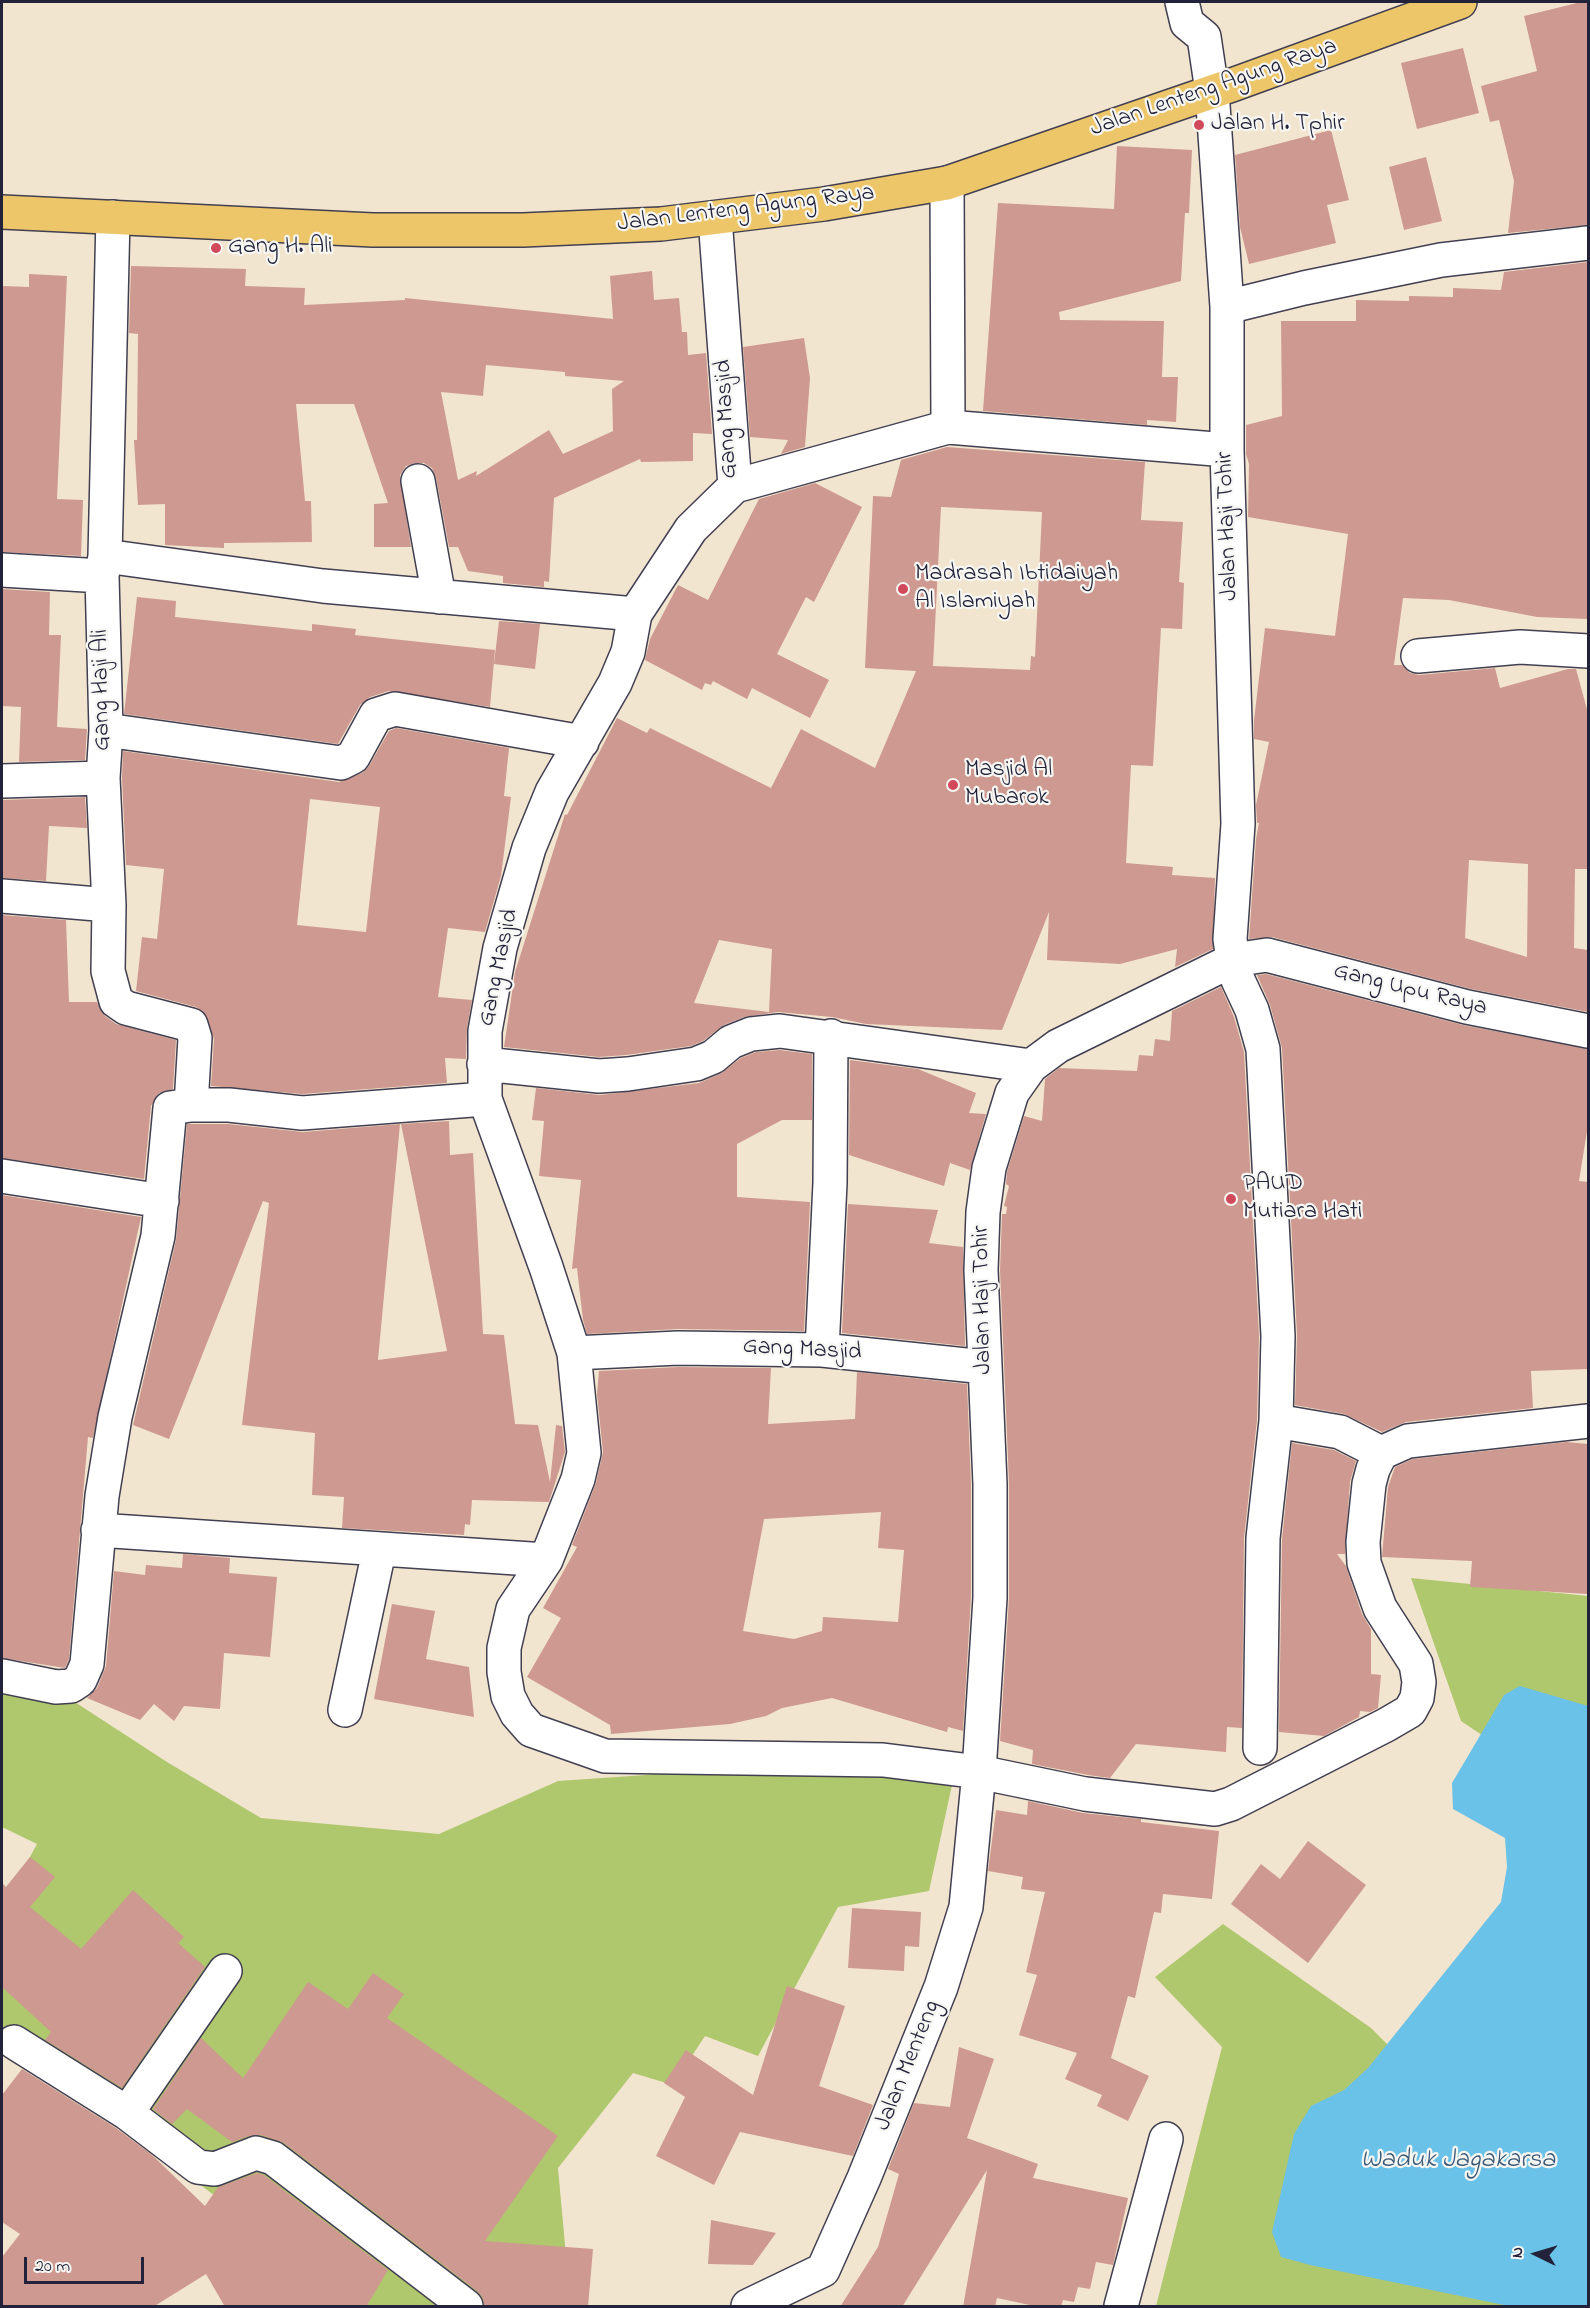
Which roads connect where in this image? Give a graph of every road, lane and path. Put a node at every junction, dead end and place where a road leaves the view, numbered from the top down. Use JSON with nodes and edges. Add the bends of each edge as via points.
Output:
{"nodes":[{"id":1,"x":1182,"y":2,"type":"edge"},
{"id":2,"x":1460,"y":2,"type":"edge"},
{"id":3,"x":1212,"y":91,"type":"junction"},
{"id":4,"x":947,"y":183,"type":"junction"},
{"id":5,"x":2,"y":212,"type":"edge"},
{"id":6,"x":114,"y":217,"type":"junction"},
{"id":7,"x":715,"y":218,"type":"junction"},
{"id":8,"x":1588,"y":243,"type":"edge"},
{"id":9,"x":1227,"y":307,"type":"junction"},
{"id":10,"x":948,"y":427,"type":"junction"},
{"id":11,"x":1227,"y":450,"type":"junction"},
{"id":12,"x":418,"y":481,"type":"dead end"},
{"id":13,"x":735,"y":486,"type":"junction"},
{"id":14,"x":103,"y":566,"type":"junction"},
{"id":15,"x":2,"y":570,"type":"edge"},
{"id":16,"x":440,"y":597,"type":"junction"},
{"id":17,"x":635,"y":614,"type":"junction"},
{"id":18,"x":1588,"y":651,"type":"edge"},
{"id":19,"x":1418,"y":656,"type":"dead end"},
{"id":20,"x":106,"y":730,"type":"junction"},
{"id":21,"x":582,"y":742,"type":"junction"},
{"id":22,"x":103,"y":778,"type":"junction"},
{"id":23,"x":2,"y":781,"type":"edge"},
{"id":24,"x":2,"y":896,"type":"edge"},
{"id":25,"x":109,"y":905,"type":"junction"},
{"id":26,"x":1233,"y":960,"type":"junction"},
{"id":27,"x":1588,"y":1031,"type":"edge"},
{"id":28,"x":831,"y":1036,"type":"junction"},
{"id":29,"x":484,"y":1064,"type":"junction"},
{"id":30,"x":1031,"y":1066,"type":"junction"},
{"id":31,"x":485,"y":1100,"type":"junction"},
{"id":32,"x":191,"y":1105,"type":"junction"},
{"id":33,"x":2,"y":1176,"type":"edge"},
{"id":34,"x":162,"y":1201,"type":"junction"},
{"id":35,"x":822,"y":1350,"type":"junction"},
{"id":36,"x":574,"y":1353,"type":"junction"},
{"id":37,"x":985,"y":1367,"type":"junction"},
{"id":38,"x":1276,"y":1421,"type":"junction"},
{"id":39,"x":1588,"y":1421,"type":"edge"},
{"id":40,"x":1381,"y":1453,"type":"junction"},
{"id":41,"x":98,"y":1530,"type":"junction"},
{"id":42,"x":380,"y":1551,"type":"junction"},
{"id":43,"x":546,"y":1560,"type":"junction"},
{"id":44,"x":2,"y":1676,"type":"edge"},
{"id":45,"x":345,"y":1710,"type":"dead end"},
{"id":46,"x":1260,"y":1748,"type":"dead end"},
{"id":47,"x":980,"y":1772,"type":"junction"},
{"id":48,"x":225,"y":1971,"type":"dead end"},
{"id":49,"x":14,"y":2042,"type":"dead end"},
{"id":50,"x":127,"y":2114,"type":"junction"},
{"id":51,"x":1166,"y":2139,"type":"dead end"},
{"id":52,"x":466,"y":2307,"type":"edge"},
{"id":53,"x":748,"y":2307,"type":"edge"},
{"id":54,"x":1121,"y":2307,"type":"edge"}],
"edges":[{"from":1,"to":3,"type":"street","name":"Jalan Haji Tohir","via":[[1187,23],[1204,37]]},
{"from":2,"to":3,"type":"main road","name":"Jalan Lenteng Agung Raya"},
{"from":3,"to":4,"type":"main road","name":"Jalan Lenteng Agung Raya"},
{"from":3,"to":9,"type":"street","name":"Jalan Haji Tohir"},
{"from":4,"to":7,"type":"main road","name":"Jalan Lenteng Agung Raya"},
{"from":4,"to":10,"type":"street"},
{"from":5,"to":6,"type":"main road","name":"Jalan Lenteng Agung Raya"},
{"from":6,"to":7,"type":"main road","name":"Jalan Lenteng Agung Raya","via":[[373,230],[596,228]]},
{"from":6,"to":14,"type":"street","name":"Gang Haji Ali"},
{"from":7,"to":13,"type":"street","name":"Gang Masjid"},
{"from":8,"to":9,"type":"street","via":[[1441,260]]},
{"from":9,"to":11,"type":"street","name":"Jalan Haji Tohir"},
{"from":10,"to":11,"type":"street"},
{"from":10,"to":13,"type":"street"},
{"from":11,"to":26,"type":"street","name":"Jalan Haji Tohir","via":[[1238,824],[1230,939]]},
{"from":12,"to":16,"type":"street"},
{"from":13,"to":17,"type":"street","name":"Gang Masjid","via":[[691,529]]},
{"from":14,"to":15,"type":"street"},
{"from":14,"to":16,"type":"street"},
{"from":14,"to":20,"type":"street","name":"Gang Haji Ali"},
{"from":16,"to":17,"type":"street"},
{"from":17,"to":21,"type":"street","name":"Gang Masjid","via":[[628,652]]},
{"from":18,"to":19,"type":"street","via":[[1520,647]]},
{"from":20,"to":21,"type":"street","via":[[341,763],[353,757],[376,715],[395,709]]},
{"from":20,"to":22,"type":"street","name":"Gang Haji Ali"},
{"from":21,"to":29,"type":"street","name":"Gang Masjid","via":[[552,792],[530,848],[500,948],[485,1031]]},
{"from":22,"to":23,"type":"street"},
{"from":22,"to":25,"type":"street","name":"Gang Haji Ali"},
{"from":24,"to":25,"type":"street"},
{"from":25,"to":32,"type":"street","name":"Gang Haji Ali","via":[[108,971],[113,995],[126,1008],[191,1025],[195,1038]]},
{"from":26,"to":27,"type":"street","name":"Gang Upu Raya","via":[[1267,955],[1467,1007]]},
{"from":26,"to":30,"type":"street","name":"Jalan Haji Tohir","via":[[1094,1027]]},
{"from":26,"to":38,"type":"street","name":"Jalan Haji Tohir","via":[[1263,1049],[1278,1336]]},
{"from":28,"to":29,"type":"street","via":[[780,1031],[751,1034],[696,1064],[628,1074],[599,1076]]},
{"from":28,"to":30,"type":"street"},
{"from":28,"to":35,"type":"street","via":[[830,1183]]},
{"from":29,"to":31,"type":"street","name":"Gang Masjid"},
{"from":30,"to":37,"type":"street","name":"Jalan Haji Tohir","via":[[1012,1093],[989,1168],[981,1270]]},
{"from":31,"to":32,"type":"street","via":[[302,1113]]},
{"from":31,"to":36,"type":"street","name":"Gang Masjid"},
{"from":32,"to":34,"type":"street","via":[[170,1108]]},
{"from":33,"to":34,"type":"street"},
{"from":34,"to":41,"type":"street","via":[[158,1236],[115,1417]]},
{"from":35,"to":36,"type":"street","name":"Gang Masjid","via":[[678,1348]]},
{"from":35,"to":37,"type":"street","name":"Gang Masjid"},
{"from":36,"to":43,"type":"street","via":[[584,1453],[578,1479]]},
{"from":37,"to":47,"type":"street","name":"Jalan Haji Tohir","via":[[990,1598]]},
{"from":38,"to":40,"type":"street","via":[[1340,1432]]},
{"from":38,"to":46,"type":"street","name":"Jalan Haji Tohir","via":[[1263,1538]]},
{"from":39,"to":40,"type":"street","via":[[1408,1441]]},
{"from":40,"to":47,"type":"street","via":[[1372,1469],[1367,1495],[1364,1563],[1380,1608],[1416,1664],[1417,1698],[1410,1711],[1344,1749],[1215,1809],[1085,1794]]},
{"from":41,"to":42,"type":"street"},
{"from":41,"to":44,"type":"street","via":[[87,1664],[80,1680],[71,1686],[56,1687]]},
{"from":42,"to":43,"type":"street"},
{"from":42,"to":45,"type":"street"},
{"from":43,"to":47,"type":"street","via":[[513,1609],[504,1648],[508,1696],[531,1730],[605,1756],[883,1761]]},
{"from":47,"to":53,"type":"street","name":"Jalan Menteng","via":[[966,1907],[941,1987],[864,2178],[823,2270]]},
{"from":48,"to":50,"type":"street"},
{"from":49,"to":50,"type":"street"},
{"from":50,"to":52,"type":"street","via":[[198,2167],[215,2169],[256,2153],[273,2158]]},
{"from":51,"to":54,"type":"street"}]}
